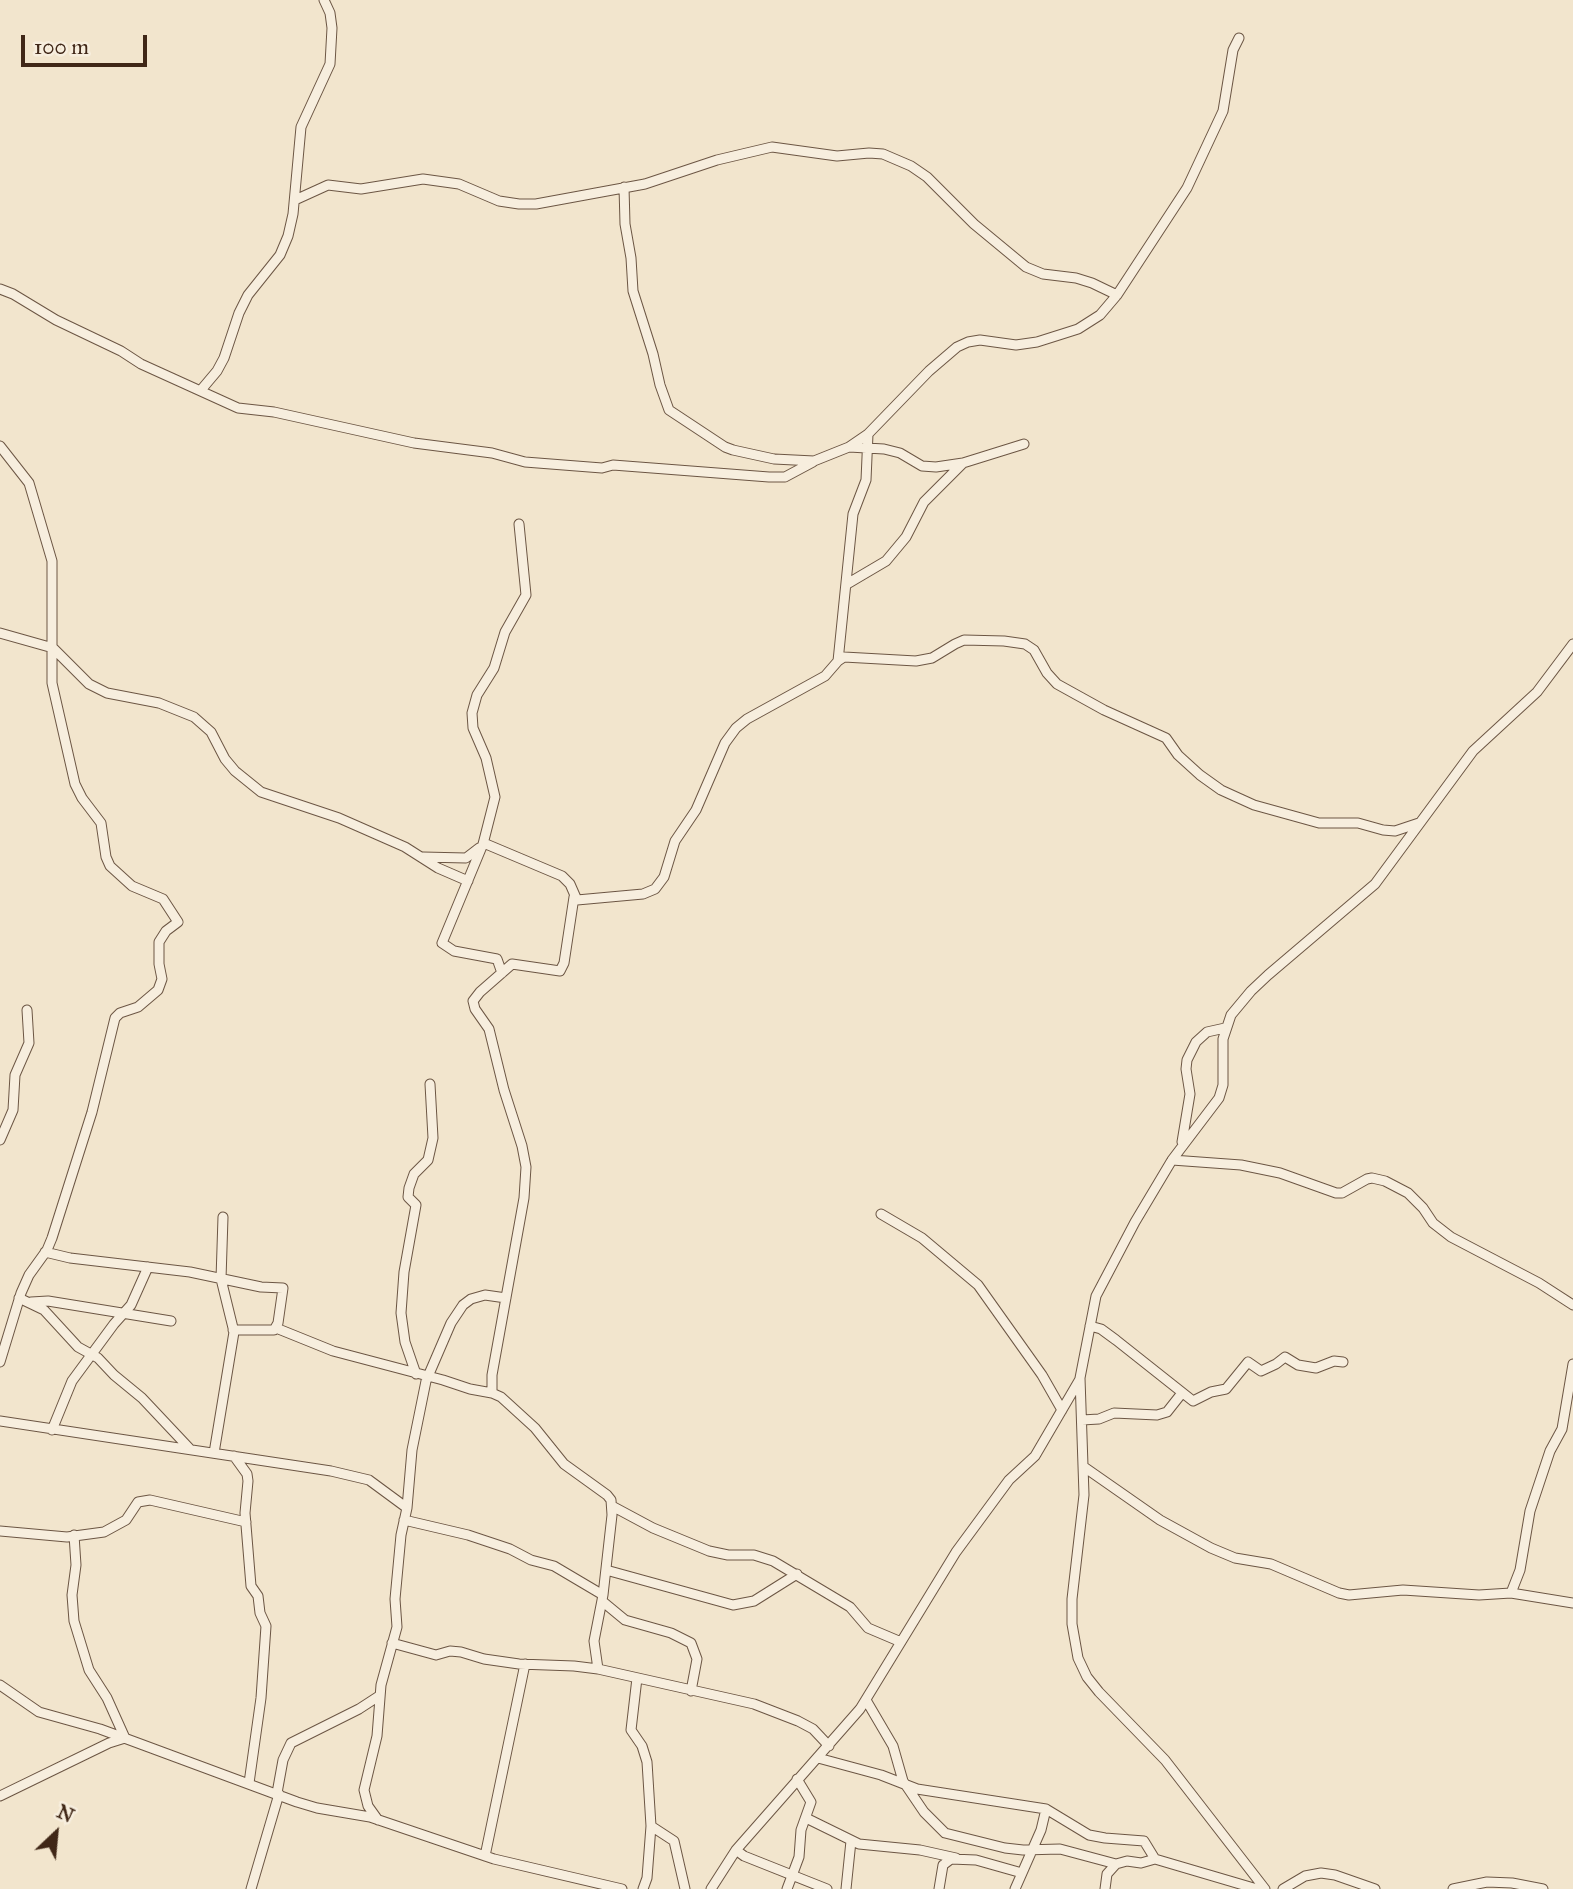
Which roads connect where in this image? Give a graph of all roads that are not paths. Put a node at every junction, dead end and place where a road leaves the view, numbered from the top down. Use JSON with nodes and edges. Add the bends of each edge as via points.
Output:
{"nodes":[{"id":1,"x":324,"y":0,"type":"edge"},
{"id":2,"x":1239,"y":38,"type":"dead end"},
{"id":3,"x":624,"y":187,"type":"junction"},
{"id":4,"x":295,"y":200,"type":"junction"},
{"id":5,"x":0,"y":289,"type":"edge"},
{"id":6,"x":1117,"y":295,"type":"junction"},
{"id":7,"x":201,"y":390,"type":"junction"},
{"id":8,"x":868,"y":433,"type":"junction"},
{"id":9,"x":1024,"y":444,"type":"dead end"},
{"id":10,"x":0,"y":446,"type":"edge"},
{"id":11,"x":849,"y":447,"type":"junction"},
{"id":12,"x":866,"y":449,"type":"junction"},
{"id":13,"x":814,"y":461,"type":"junction"},
{"id":14,"x":963,"y":463,"type":"junction"},
{"id":15,"x":519,"y":524,"type":"dead end"},
{"id":16,"x":847,"y":584,"type":"junction"},
{"id":17,"x":0,"y":633,"type":"edge"},
{"id":18,"x":1573,"y":644,"type":"edge"},
{"id":19,"x":53,"y":648,"type":"junction"},
{"id":20,"x":838,"y":661,"type":"junction"},
{"id":21,"x":1420,"y":822,"type":"junction"},
{"id":22,"x":481,"y":845,"type":"junction"},
{"id":23,"x":421,"y":856,"type":"junction"},
{"id":24,"x":468,"y":881,"type":"junction"},
{"id":25,"x":574,"y":897,"type":"junction"},
{"id":26,"x":502,"y":973,"type":"junction"},
{"id":27,"x":27,"y":1010,"type":"dead end"},
{"id":28,"x":1225,"y":1028,"type":"junction"},
{"id":29,"x":430,"y":1084,"type":"dead end"},
{"id":30,"x":0,"y":1140,"type":"edge"},
{"id":31,"x":1181,"y":1147,"type":"junction"},
{"id":32,"x":1172,"y":1160,"type":"junction"},
{"id":33,"x":881,"y":1214,"type":"dead end"},
{"id":34,"x":223,"y":1217,"type":"dead end"},
{"id":35,"x":45,"y":1252,"type":"junction"},
{"id":36,"x":148,"y":1267,"type":"junction"},
{"id":37,"x":221,"y":1279,"type":"junction"},
{"id":38,"x":19,"y":1298,"type":"junction"},
{"id":39,"x":506,"y":1298,"type":"junction"},
{"id":40,"x":31,"y":1302,"type":"junction"},
{"id":41,"x":1573,"y":1305,"type":"edge"},
{"id":42,"x":124,"y":1313,"type":"junction"},
{"id":43,"x":172,"y":1321,"type":"dead end"},
{"id":44,"x":1090,"y":1326,"type":"junction"},
{"id":45,"x":276,"y":1328,"type":"junction"},
{"id":46,"x":233,"y":1330,"type":"junction"},
{"id":47,"x":91,"y":1355,"type":"junction"},
{"id":48,"x":0,"y":1362,"type":"edge"},
{"id":49,"x":1343,"y":1362,"type":"dead end"},
{"id":50,"x":1573,"y":1364,"type":"edge"},
{"id":51,"x":415,"y":1374,"type":"junction"},
{"id":52,"x":427,"y":1377,"type":"junction"},
{"id":53,"x":1080,"y":1378,"type":"junction"},
{"id":54,"x":492,"y":1393,"type":"junction"},
{"id":55,"x":1182,"y":1393,"type":"junction"},
{"id":56,"x":1082,"y":1405,"type":"junction"},
{"id":57,"x":1064,"y":1406,"type":"junction"},
{"id":58,"x":1083,"y":1420,"type":"junction"},
{"id":59,"x":0,"y":1421,"type":"edge"},
{"id":60,"x":52,"y":1430,"type":"junction"},
{"id":61,"x":190,"y":1449,"type":"junction"},
{"id":62,"x":215,"y":1453,"type":"junction"},
{"id":63,"x":234,"y":1456,"type":"junction"},
{"id":64,"x":1084,"y":1467,"type":"junction"},
{"id":65,"x":612,"y":1506,"type":"junction"},
{"id":66,"x":407,"y":1508,"type":"junction"},
{"id":67,"x":404,"y":1520,"type":"junction"},
{"id":68,"x":246,"y":1522,"type":"junction"},
{"id":69,"x":0,"y":1531,"type":"edge"},
{"id":70,"x":74,"y":1535,"type":"junction"},
{"id":71,"x":607,"y":1570,"type":"junction"},
{"id":72,"x":797,"y":1574,"type":"junction"},
{"id":73,"x":1511,"y":1594,"type":"junction"},
{"id":74,"x":603,"y":1598,"type":"junction"},
{"id":75,"x":1573,"y":1603,"type":"edge"},
{"id":76,"x":901,"y":1642,"type":"junction"},
{"id":77,"x":392,"y":1643,"type":"junction"},
{"id":78,"x":525,"y":1664,"type":"junction"},
{"id":79,"x":598,"y":1669,"type":"junction"},
{"id":80,"x":637,"y":1678,"type":"junction"},
{"id":81,"x":0,"y":1685,"type":"edge"},
{"id":82,"x":691,"y":1691,"type":"junction"},
{"id":83,"x":379,"y":1696,"type":"junction"},
{"id":84,"x":866,"y":1700,"type":"junction"},
{"id":85,"x":125,"y":1738,"type":"junction"},
{"id":86,"x":829,"y":1746,"type":"junction"},
{"id":87,"x":818,"y":1758,"type":"junction"},
{"id":88,"x":797,"y":1779,"type":"junction"},
{"id":89,"x":249,"y":1783,"type":"junction"},
{"id":90,"x":904,"y":1783,"type":"junction"},
{"id":91,"x":278,"y":1794,"type":"junction"},
{"id":92,"x":0,"y":1796,"type":"edge"},
{"id":93,"x":1046,"y":1809,"type":"junction"},
{"id":94,"x":806,"y":1818,"type":"junction"},
{"id":95,"x":378,"y":1820,"type":"junction"},
{"id":96,"x":651,"y":1826,"type":"junction"},
{"id":97,"x":851,"y":1841,"type":"junction"},
{"id":98,"x":1032,"y":1849,"type":"junction"},
{"id":99,"x":736,"y":1850,"type":"junction"},
{"id":100,"x":485,"y":1856,"type":"junction"},
{"id":101,"x":956,"y":1858,"type":"junction"},
{"id":102,"x":1155,"y":1859,"type":"junction"},
{"id":103,"x":1116,"y":1864,"type":"junction"},
{"id":104,"x":1022,"y":1873,"type":"junction"},
{"id":105,"x":791,"y":1875,"type":"junction"},
{"id":106,"x":251,"y":1889,"type":"edge"},
{"id":107,"x":622,"y":1889,"type":"edge"},
{"id":108,"x":643,"y":1889,"type":"edge"},
{"id":109,"x":685,"y":1889,"type":"edge"},
{"id":110,"x":711,"y":1889,"type":"edge"},
{"id":111,"x":786,"y":1889,"type":"edge"},
{"id":112,"x":827,"y":1889,"type":"edge"},
{"id":113,"x":846,"y":1889,"type":"edge"},
{"id":114,"x":939,"y":1889,"type":"edge"},
{"id":115,"x":1015,"y":1889,"type":"edge"},
{"id":116,"x":1105,"y":1889,"type":"edge"},
{"id":117,"x":1256,"y":1889,"type":"edge"},
{"id":118,"x":1265,"y":1889,"type":"edge"},
{"id":119,"x":1283,"y":1889,"type":"edge"},
{"id":120,"x":1375,"y":1889,"type":"edge"},
{"id":121,"x":1453,"y":1889,"type":"edge"},
{"id":122,"x":1543,"y":1889,"type":"edge"}],
"edges":[{"from":1,"to":4,"type":"street","via":[[332,28],[330,64],[301,127]]},
{"from":2,"to":6,"type":"street","via":[[1223,111],[1183,194]]},
{"from":3,"to":4,"type":"street","via":[[519,204],[459,184],[423,179],[361,189],[328,186]]},
{"from":3,"to":6,"type":"street","via":[[772,148],[837,156],[883,154],[927,177],[1026,267],[1076,278]]},
{"from":3,"to":13,"type":"street","via":[[634,291],[669,410],[725,447],[775,459]]},
{"from":4,"to":7,"type":"street","via":[[280,255],[248,295],[224,358]]},
{"from":5,"to":7,"type":"street","via":[[141,364]]},
{"from":6,"to":8,"type":"street","via":[[1100,315],[1078,329],[1037,342],[1016,345],[980,340],[957,347]]},
{"from":7,"to":13,"type":"street","via":[[238,408],[525,462],[785,477]]},
{"from":8,"to":11,"type":"street"},
{"from":8,"to":12,"type":"street"},
{"from":9,"to":14,"type":"street"},
{"from":10,"to":19,"type":"street","via":[[29,483],[52,561]]},
{"from":11,"to":12,"type":"street"},
{"from":11,"to":13,"type":"street"},
{"from":12,"to":14,"type":"street","via":[[900,453],[922,466]]},
{"from":12,"to":16,"type":"street","via":[[866,480],[853,514]]},
{"from":14,"to":16,"type":"street","via":[[924,502],[906,537],[886,561]]},
{"from":15,"to":22,"type":"street","via":[[526,595],[505,632],[472,713],[495,797]]},
{"from":16,"to":20,"type":"street"},
{"from":17,"to":19,"type":"street"},
{"from":18,"to":21,"type":"street","via":[[1537,692],[1473,751]]},
{"from":19,"to":23,"type":"street","via":[[89,684],[107,693],[159,703],[194,717],[211,732],[235,771],[261,792],[339,818]]},
{"from":19,"to":35,"type":"street","via":[[52,682],[69,766],[82,798],[101,823],[110,866],[132,886],[163,899],[178,922],[159,942],[162,979],[158,990],[143,1004],[115,1018],[92,1112]]},
{"from":20,"to":21,"type":"street","via":[[853,656],[916,661],[932,658],[964,640],[1025,644],[1058,684],[1166,738],[1178,755],[1221,790],[1318,823],[1358,823],[1395,831]]},
{"from":20,"to":25,"type":"street","via":[[825,676],[736,729],[725,743],[696,810],[675,841],[664,877],[655,889],[584,900]]},
{"from":21,"to":28,"type":"street","via":[[1375,884],[1251,991]]},
{"from":22,"to":23,"type":"street","via":[[467,858]]},
{"from":22,"to":24,"type":"street"},
{"from":22,"to":25,"type":"street","via":[[555,871],[570,884]]},
{"from":23,"to":24,"type":"street"},
{"from":24,"to":26,"type":"street","via":[[442,943],[454,951],[497,959]]},
{"from":25,"to":26,"type":"street","via":[[560,971],[514,964]]},
{"from":26,"to":39,"type":"street","via":[[480,992],[473,1005],[488,1029],[526,1167]]},
{"from":27,"to":30,"type":"street","via":[[29,1043],[15,1075],[13,1106]]},
{"from":28,"to":31,"type":"street","via":[[1219,1098]]},
{"from":28,"to":31,"type":"street","via":[[1208,1032],[1196,1042],[1187,1060],[1190,1094]]},
{"from":29,"to":51,"type":"street","via":[[433,1138],[428,1160],[414,1174],[409,1188],[408,1197],[416,1205],[401,1313]]},
{"from":31,"to":32,"type":"street"},
{"from":32,"to":41,"type":"street","via":[[1267,1170],[1336,1193],[1367,1179],[1385,1181],[1408,1193],[1451,1237]]},
{"from":32,"to":44,"type":"street","via":[[1096,1296]]},
{"from":33,"to":57,"type":"street","via":[[922,1238],[978,1285]]},
{"from":34,"to":37,"type":"street"},
{"from":35,"to":36,"type":"street"},
{"from":35,"to":38,"type":"street"},
{"from":36,"to":37,"type":"street"},
{"from":36,"to":42,"type":"street"},
{"from":37,"to":45,"type":"street","via":[[284,1288]]},
{"from":37,"to":46,"type":"street"},
{"from":38,"to":40,"type":"street"},
{"from":38,"to":48,"type":"street"},
{"from":39,"to":52,"type":"street","via":[[485,1295],[463,1305]]},
{"from":39,"to":54,"type":"street"},
{"from":40,"to":42,"type":"street"},
{"from":40,"to":47,"type":"street"},
{"from":42,"to":43,"type":"street"},
{"from":42,"to":47,"type":"street"},
{"from":44,"to":53,"type":"street"},
{"from":44,"to":55,"type":"street","via":[[1101,1329]]},
{"from":45,"to":46,"type":"street"},
{"from":45,"to":51,"type":"street","via":[[333,1351]]},
{"from":46,"to":62,"type":"street"},
{"from":47,"to":60,"type":"street","via":[[67,1390]]},
{"from":47,"to":61,"type":"street","via":[[142,1398]]},
{"from":49,"to":55,"type":"street","via":[[1315,1368],[1285,1357],[1261,1370],[1248,1362],[1226,1389],[1193,1401]]},
{"from":50,"to":73,"type":"street","via":[[1562,1429],[1530,1511]]},
{"from":51,"to":52,"type":"street"},
{"from":52,"to":54,"type":"street"},
{"from":52,"to":66,"type":"street","via":[[412,1450]]},
{"from":53,"to":56,"type":"street"},
{"from":53,"to":57,"type":"street"},
{"from":54,"to":65,"type":"street","via":[[535,1428],[564,1464],[607,1495]]},
{"from":55,"to":58,"type":"street","via":[[1167,1412],[1157,1415],[1114,1413]]},
{"from":56,"to":57,"type":"street","via":[[1076,1401]]},
{"from":56,"to":58,"type":"street"},
{"from":57,"to":76,"type":"street","via":[[1035,1455],[1009,1480],[956,1552]]},
{"from":58,"to":64,"type":"street"},
{"from":59,"to":60,"type":"street"},
{"from":60,"to":61,"type":"street"},
{"from":61,"to":62,"type":"street"},
{"from":62,"to":63,"type":"street"},
{"from":63,"to":66,"type":"street","via":[[360,1477]]},
{"from":63,"to":68,"type":"street","via":[[247,1474]]},
{"from":64,"to":73,"type":"street","via":[[1160,1520],[1211,1548],[1235,1558],[1271,1563],[1339,1593]]},
{"from":64,"to":118,"type":"street","via":[[1072,1599],[1078,1658],[1098,1692],[1165,1760]]},
{"from":65,"to":71,"type":"street"},
{"from":65,"to":72,"type":"street","via":[[709,1551],[754,1555]]},
{"from":66,"to":67,"type":"street"},
{"from":67,"to":74,"type":"street","via":[[468,1535],[554,1566]]},
{"from":67,"to":77,"type":"street"},
{"from":68,"to":70,"type":"street","via":[[150,1500],[136,1504],[117,1526]]},
{"from":68,"to":89,"type":"street","via":[[251,1586],[266,1626]]},
{"from":69,"to":70,"type":"street"},
{"from":70,"to":85,"type":"street","via":[[74,1621],[89,1670]]},
{"from":71,"to":72,"type":"street","via":[[740,1605]]},
{"from":71,"to":74,"type":"street"},
{"from":72,"to":76,"type":"street","via":[[850,1608],[868,1628]]},
{"from":73,"to":75,"type":"street"},
{"from":74,"to":79,"type":"street","via":[[594,1641]]},
{"from":74,"to":82,"type":"street","via":[[625,1620],[691,1643],[697,1659]]},
{"from":76,"to":84,"type":"street"},
{"from":77,"to":78,"type":"street","via":[[436,1655],[461,1652]]},
{"from":77,"to":83,"type":"street"},
{"from":78,"to":79,"type":"street"},
{"from":78,"to":100,"type":"street"},
{"from":79,"to":80,"type":"street"},
{"from":80,"to":82,"type":"street"},
{"from":80,"to":96,"type":"street","via":[[631,1730],[647,1762]]},
{"from":81,"to":85,"type":"street","via":[[39,1713]]},
{"from":82,"to":86,"type":"street","via":[[774,1710],[813,1729]]},
{"from":83,"to":91,"type":"street","via":[[291,1744],[283,1760]]},
{"from":83,"to":95,"type":"street","via":[[377,1736],[364,1790]]},
{"from":84,"to":86,"type":"street"},
{"from":84,"to":90,"type":"street","via":[[893,1746]]},
{"from":85,"to":89,"type":"street"},
{"from":85,"to":92,"type":"street"},
{"from":86,"to":87,"type":"street"},
{"from":87,"to":88,"type":"street"},
{"from":87,"to":90,"type":"street"},
{"from":88,"to":94,"type":"street","via":[[811,1802]]},
{"from":88,"to":99,"type":"street"},
{"from":89,"to":91,"type":"street"},
{"from":90,"to":93,"type":"street","via":[[917,1789]]},
{"from":90,"to":98,"type":"street","via":[[945,1833],[1005,1848]]},
{"from":91,"to":95,"type":"street","via":[[317,1808]]},
{"from":91,"to":106,"type":"street"},
{"from":93,"to":98,"type":"street"},
{"from":93,"to":102,"type":"street","via":[[1089,1835],[1144,1841]]},
{"from":94,"to":97,"type":"street"},
{"from":94,"to":105,"type":"street"},
{"from":95,"to":100,"type":"street"},
{"from":96,"to":108,"type":"street"},
{"from":96,"to":109,"type":"street","via":[[674,1841]]},
{"from":97,"to":101,"type":"street"},
{"from":97,"to":113,"type":"street"},
{"from":98,"to":103,"type":"street","via":[[1060,1849]]},
{"from":98,"to":104,"type":"street"},
{"from":99,"to":105,"type":"street"},
{"from":99,"to":110,"type":"street"},
{"from":100,"to":107,"type":"street"},
{"from":101,"to":104,"type":"street"},
{"from":101,"to":114,"type":"street","via":[[943,1866]]},
{"from":102,"to":103,"type":"street"},
{"from":102,"to":117,"type":"street"},
{"from":103,"to":116,"type":"street","via":[[1107,1874]]},
{"from":104,"to":115,"type":"street"},
{"from":105,"to":111,"type":"street"},
{"from":105,"to":112,"type":"street"},
{"from":119,"to":120,"type":"street","via":[[1321,1873]]},
{"from":121,"to":122,"type":"street","via":[[1487,1882]]}]}
